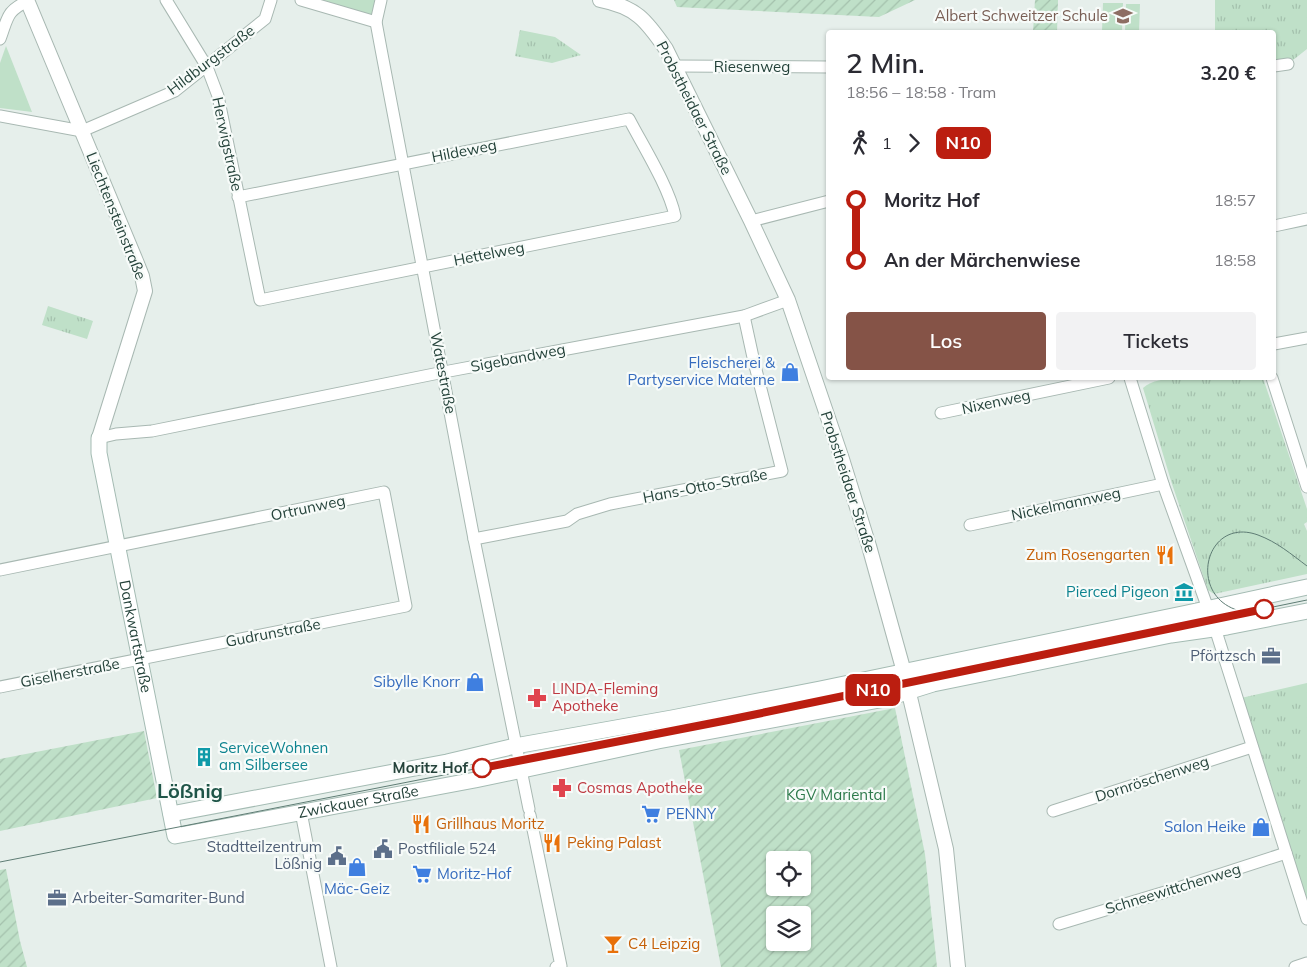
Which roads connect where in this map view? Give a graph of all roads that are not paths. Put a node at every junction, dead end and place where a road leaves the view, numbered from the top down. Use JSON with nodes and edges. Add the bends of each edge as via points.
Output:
{"nodes":[{"id":1,"x":27,"y":0,"type":"edge"},
{"id":2,"x":166,"y":0,"type":"edge"},
{"id":3,"x":271,"y":0,"type":"edge"},
{"id":4,"x":301,"y":0,"type":"edge"},
{"id":5,"x":381,"y":0,"type":"edge"},
{"id":6,"x":600,"y":0,"type":"edge"},
{"id":7,"x":376,"y":22,"type":"junction"},
{"id":8,"x":0,"y":39,"type":"edge"},
{"id":9,"x":1288,"y":64,"type":"dead end"},
{"id":10,"x":207,"y":66,"type":"junction"},
{"id":11,"x":675,"y":66,"type":"junction"},
{"id":12,"x":1276,"y":66,"type":"edge"},
{"id":13,"x":826,"y":67,"type":"edge"},
{"id":14,"x":0,"y":116,"type":"edge"},
{"id":15,"x":82,"y":131,"type":"junction"},
{"id":16,"x":402,"y":163,"type":"junction"},
{"id":17,"x":659,"y":176,"type":"joint"},
{"id":18,"x":238,"y":197,"type":"junction"},
{"id":19,"x":826,"y":201,"type":"edge"},
{"id":20,"x":1307,"y":219,"type":"edge"},
{"id":21,"x":751,"y":221,"type":"junction"},
{"id":22,"x":1276,"y":226,"type":"edge"},
{"id":23,"x":422,"y":267,"type":"junction"},
{"id":24,"x":260,"y":300,"type":"joint"},
{"id":25,"x":788,"y":300,"type":"junction"},
{"id":26,"x":744,"y":316,"type":"junction"},
{"id":27,"x":1307,"y":338,"type":"edge"},
{"id":28,"x":1276,"y":344,"type":"edge"},
{"id":29,"x":444,"y":372,"type":"junction"},
{"id":30,"x":1099,"y":380,"type":"edge"},
{"id":31,"x":1131,"y":380,"type":"edge"},
{"id":32,"x":1273,"y":380,"type":"edge"},
{"id":33,"x":941,"y":413,"type":"dead end"},
{"id":34,"x":99,"y":438,"type":"junction"},
{"id":35,"x":1302,"y":456,"type":"edge"},
{"id":36,"x":1163,"y":484,"type":"junction"},
{"id":37,"x":1307,"y":487,"type":"edge"},
{"id":38,"x":970,"y":525,"type":"dead end"},
{"id":39,"x":474,"y":538,"type":"junction"},
{"id":40,"x":118,"y":547,"type":"junction"},
{"id":41,"x":0,"y":570,"type":"edge"},
{"id":42,"x":1307,"y":586,"type":"edge"},
{"id":43,"x":406,"y":606,"type":"joint"},
{"id":44,"x":1208,"y":609,"type":"junction"},
{"id":45,"x":1307,"y":611,"type":"edge"},
{"id":46,"x":1214,"y":628,"type":"junction"},
{"id":47,"x":140,"y":659,"type":"junction"},
{"id":48,"x":904,"y":672,"type":"junction"},
{"id":49,"x":0,"y":687,"type":"edge"},
{"id":50,"x":908,"y":693,"type":"junction"},
{"id":51,"x":515,"y":746,"type":"junction"},
{"id":52,"x":1252,"y":747,"type":"junction"},
{"id":53,"x":521,"y":771,"type":"junction"},
{"id":54,"x":1052,"y":811,"type":"dead end"},
{"id":55,"x":301,"y":812,"type":"junction"},
{"id":56,"x":171,"y":814,"type":"junction"},
{"id":57,"x":175,"y":836,"type":"joint"},
{"id":58,"x":1286,"y":853,"type":"junction"},
{"id":59,"x":1307,"y":919,"type":"edge"},
{"id":60,"x":1059,"y":924,"type":"dead end"},
{"id":61,"x":1307,"y":963,"type":"edge"},
{"id":62,"x":331,"y":967,"type":"edge"},
{"id":63,"x":556,"y":967,"type":"edge"},
{"id":64,"x":958,"y":967,"type":"edge"},
{"id":65,"x":1295,"y":967,"type":"edge"}],
"edges":[{"from":1,"to":8,"type":"street","via":[[10,12]]},
{"from":1,"to":15,"type":"street","name":"Liechtensteinstraße"},
{"from":2,"to":10,"type":"street","name":"Herwigstraße"},
{"from":3,"to":10,"type":"street","name":"Hildburgstraße","via":[[265,19]]},
{"from":4,"to":7,"type":"street"},
{"from":5,"to":7,"type":"street","name":"Watestraße"},
{"from":6,"to":11,"type":"street","name":"Probstheidaer Straße","via":[[633,11],[650,26]]},
{"from":7,"to":16,"type":"street","name":"Watestraße"},
{"from":9,"to":12,"type":"street"},
{"from":10,"to":15,"type":"street","name":"Hildburgstraße","via":[[175,91]]},
{"from":10,"to":18,"type":"street","name":"Herwigstraße","via":[[218,96]]},
{"from":11,"to":13,"type":"street","name":"Riesenweg"},
{"from":11,"to":21,"type":"street","name":"Probstheidaer Straße"},
{"from":14,"to":15,"type":"street"},
{"from":15,"to":34,"type":"street","name":"Liechtensteinstraße","via":[[142,276],[145,291]]},
{"from":16,"to":17,"type":"street","name":"Hildeweg","via":[[629,119]]},
{"from":16,"to":18,"type":"street","name":"Hildeweg"},
{"from":16,"to":23,"type":"street","name":"Watestraße"},
{"from":17,"to":23,"type":"street","name":"Hettelweg","via":[[675,216]]},
{"from":18,"to":24,"type":"street","name":"Herwigstraße"},
{"from":19,"to":21,"type":"street"},
{"from":20,"to":22,"type":"street"},
{"from":21,"to":25,"type":"street","name":"Probstheidaer Straße"},
{"from":23,"to":24,"type":"street","name":"Hettelweg"},
{"from":23,"to":29,"type":"street","name":"Watestraße"},
{"from":25,"to":26,"type":"street","name":"Sigebandweg"},
{"from":25,"to":48,"type":"street","name":"Probstheidaer Straße","via":[[836,440]]},
{"from":26,"to":29,"type":"street","name":"Sigebandweg"},
{"from":26,"to":39,"type":"street","name":"Hans-Otto-Straße","via":[[782,472],[610,504],[577,514],[567,521]]},
{"from":27,"to":28,"type":"street"},
{"from":29,"to":34,"type":"street","name":"Sigebandweg","via":[[152,431]]},
{"from":29,"to":39,"type":"street","name":"Watestraße"},
{"from":30,"to":33,"type":"street","name":"Nixenweg"},
{"from":31,"to":36,"type":"street"},
{"from":32,"to":35,"type":"street"},
{"from":34,"to":40,"type":"main road","name":"Dankwartstraße","via":[[99,453]]},
{"from":35,"to":37,"type":"street"},
{"from":36,"to":38,"type":"street","name":"Nickelmannweg"},
{"from":36,"to":44,"type":"street"},
{"from":39,"to":51,"type":"street","name":"Watestraße"},
{"from":40,"to":41,"type":"street"},
{"from":40,"to":43,"type":"street","name":"Ortrunweg","via":[[384,492]]},
{"from":40,"to":47,"type":"main road","name":"Dankwartstraße"},
{"from":42,"to":44,"type":"main road","name":"Zwickauer Straße"},
{"from":43,"to":47,"type":"street","name":"Gudrunstraße"},
{"from":44,"to":46,"type":"street"},
{"from":44,"to":48,"type":"main road","name":"Zwickauer Straße"},
{"from":45,"to":46,"type":"main road","name":"Zwickauer Straße"},
{"from":46,"to":50,"type":"main road","name":"Zwickauer Straße","via":[[933,684]]},
{"from":46,"to":52,"type":"street"},
{"from":47,"to":49,"type":"street","name":"Giselherstraße"},
{"from":47,"to":56,"type":"main road","name":"Dankwartstraße"},
{"from":48,"to":50,"type":"street","name":"Probstheidaer Straße"},
{"from":48,"to":51,"type":"main road","name":"Zwickauer Straße"},
{"from":50,"to":53,"type":"main road","name":"Zwickauer Straße"},
{"from":50,"to":64,"type":"street","name":"Probstheidaer Straße","via":[[946,850]]},
{"from":51,"to":53,"type":"street","name":"Watestraße"},
{"from":51,"to":56,"type":"main road","name":"Zwickauer Straße"},
{"from":52,"to":54,"type":"street","name":"Dornröschenweg"},
{"from":52,"to":58,"type":"street"},
{"from":53,"to":55,"type":"main road","name":"Zwickauer Straße"},
{"from":53,"to":63,"type":"street","name":"Watestraße","via":[[561,966]]},
{"from":55,"to":57,"type":"main road","name":"Zwickauer Straße"},
{"from":55,"to":62,"type":"street"},
{"from":56,"to":57,"type":"main road","name":"Dankwartstraße"},
{"from":58,"to":59,"type":"street"},
{"from":58,"to":60,"type":"street","name":"Schneewittchenweg"},
{"from":61,"to":65,"type":"street"}]}
